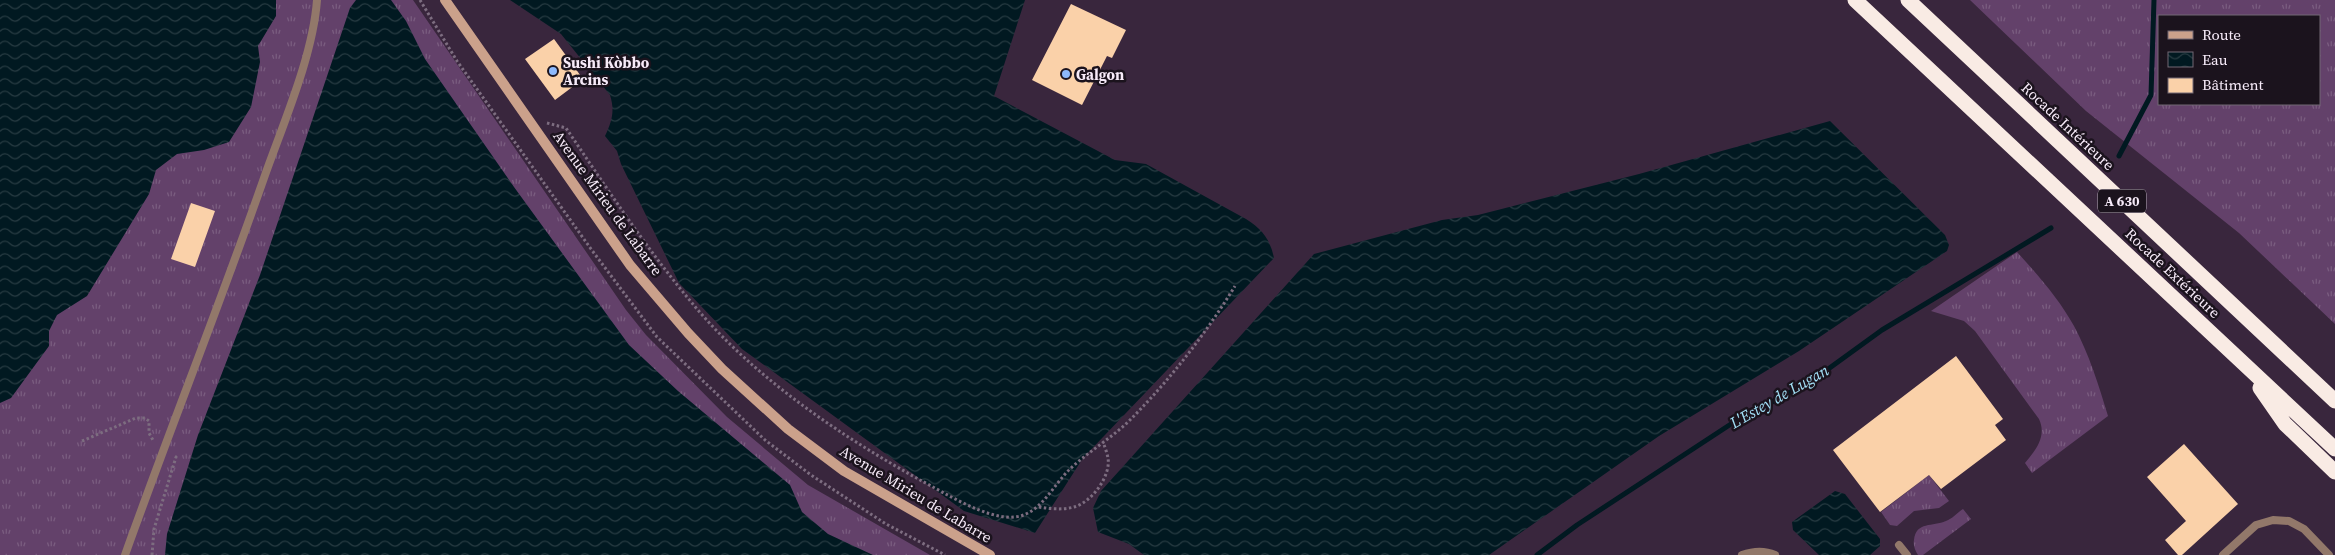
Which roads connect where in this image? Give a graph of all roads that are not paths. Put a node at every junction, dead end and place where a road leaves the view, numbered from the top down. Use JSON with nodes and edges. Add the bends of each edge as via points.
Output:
{"nodes":[{"id":1,"x":317,"y":0,"type":"edge"},
{"id":2,"x":445,"y":0,"type":"edge"},
{"id":3,"x":1855,"y":0,"type":"edge"},
{"id":4,"x":1908,"y":0,"type":"edge"},
{"id":5,"x":2240,"y":360,"type":"junction"},
{"id":6,"x":2335,"y":401,"type":"edge"},
{"id":7,"x":2335,"y":449,"type":"edge"},
{"id":8,"x":2335,"y":472,"type":"edge"},
{"id":9,"x":1899,"y":544,"type":"dead end"},
{"id":10,"x":125,"y":555,"type":"edge"},
{"id":11,"x":990,"y":555,"type":"edge"},
{"id":12,"x":1742,"y":555,"type":"edge"},
{"id":13,"x":1775,"y":555,"type":"edge"},
{"id":14,"x":1908,"y":555,"type":"edge"},
{"id":15,"x":2224,"y":555,"type":"edge"},
{"id":16,"x":2329,"y":555,"type":"edge"}],
"edges":[{"from":1,"to":10,"type":"lane","via":[[312,34],[282,128]]},
{"from":2,"to":11,"type":"main road","name":"Avenue Mirieu de Labarre","via":[[630,264],[722,369],[788,429],[844,471]]},
{"from":3,"to":5,"type":"highway","name":"Rocade Extérieure","number":"A 630"},
{"from":4,"to":6,"type":"highway","name":"Rocade Intérieure","number":"A 630"},
{"from":5,"to":7,"type":"highway","name":"Rocade Extérieure","number":"A 630"},
{"from":5,"to":8,"type":"highway","via":[[2285,424]]},
{"from":9,"to":14,"type":"lane"},
{"from":12,"to":13,"type":"lane","via":[[1752,551]]},
{"from":15,"to":16,"type":"lane","via":[[2256,524],[2273,520],[2289,521],[2304,529]]}]}
